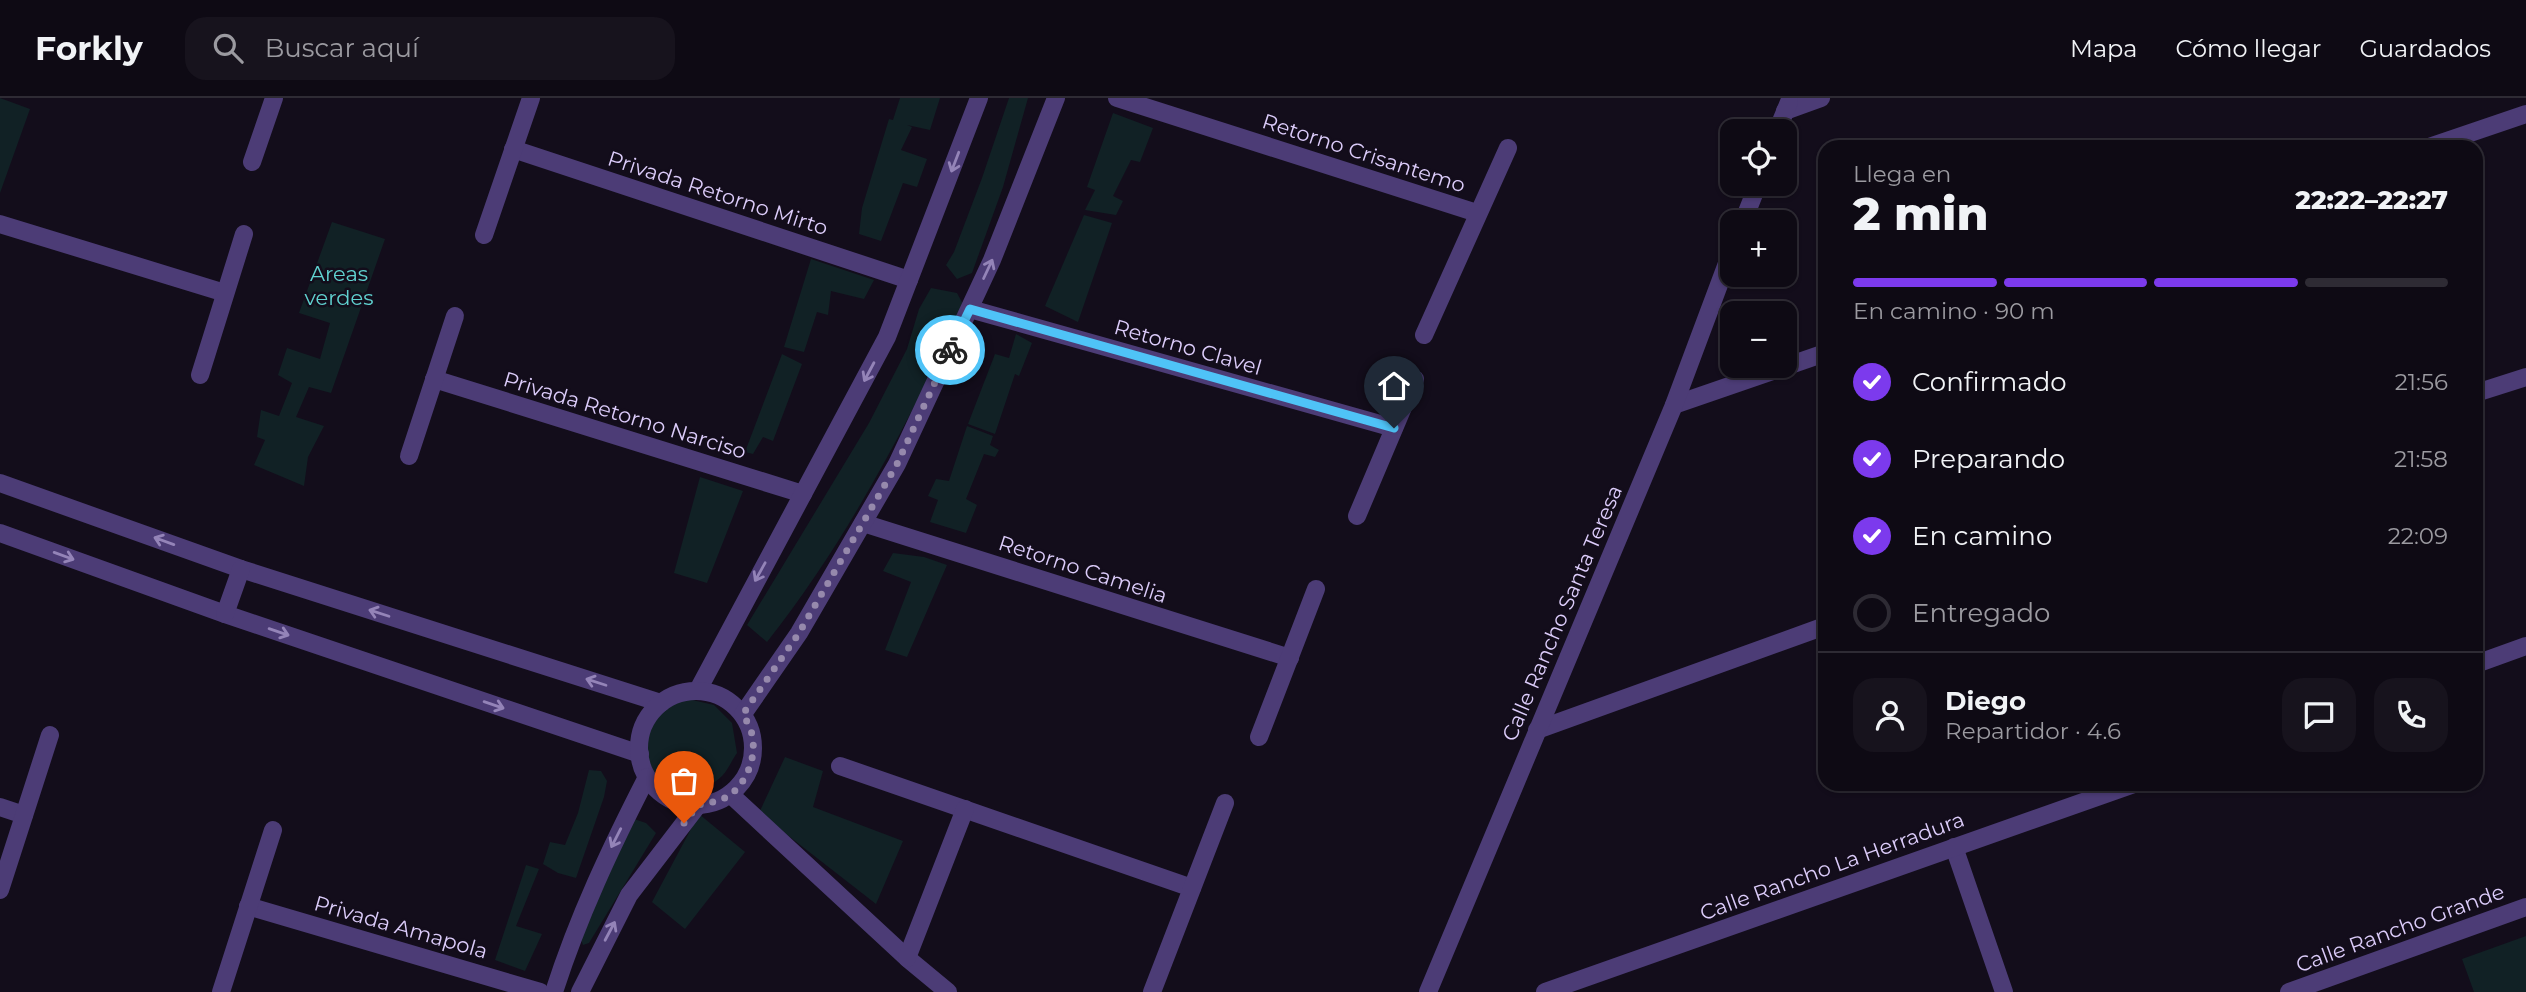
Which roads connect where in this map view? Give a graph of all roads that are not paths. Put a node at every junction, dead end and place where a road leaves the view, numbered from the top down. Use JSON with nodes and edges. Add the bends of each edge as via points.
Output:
{"nodes":[{"id":1,"x":274,"y":98,"type":"edge"},
{"id":2,"x":531,"y":98,"type":"edge"},
{"id":3,"x":979,"y":98,"type":"edge"},
{"id":4,"x":1056,"y":98,"type":"edge"},
{"id":5,"x":1117,"y":98,"type":"edge"},
{"id":6,"x":1821,"y":98,"type":"edge"},
{"id":7,"x":1788,"y":105,"type":"edge"},
{"id":8,"x":2526,"y":114,"type":"edge"},
{"id":9,"x":2450,"y":140,"type":"edge"},
{"id":10,"x":1508,"y":148,"type":"dead end"},
{"id":11,"x":513,"y":149,"type":"junction"},
{"id":12,"x":252,"y":162,"type":"dead end"},
{"id":13,"x":1478,"y":212,"type":"junction"},
{"id":14,"x":0,"y":224,"type":"edge"},
{"id":15,"x":244,"y":234,"type":"dead end"},
{"id":16,"x":484,"y":235,"type":"dead end"},
{"id":17,"x":909,"y":280,"type":"junction"},
{"id":18,"x":1720,"y":282,"type":"edge"},
{"id":19,"x":225,"y":293,"type":"junction"},
{"id":20,"x":970,"y":309,"type":"junction"},
{"id":21,"x":455,"y":316,"type":"dead end"},
{"id":22,"x":1424,"y":335,"type":"dead end"},
{"id":23,"x":1818,"y":356,"type":"edge"},
{"id":24,"x":200,"y":376,"type":"dead end"},
{"id":25,"x":2526,"y":377,"type":"edge"},
{"id":26,"x":434,"y":379,"type":"junction"},
{"id":27,"x":1415,"y":379,"type":"dead end"},
{"id":28,"x":2483,"y":391,"type":"edge"},
{"id":29,"x":1674,"y":405,"type":"junction"},
{"id":30,"x":1394,"y":428,"type":"junction"},
{"id":31,"x":409,"y":456,"type":"dead end"},
{"id":32,"x":0,"y":483,"type":"edge"},
{"id":33,"x":803,"y":494,"type":"junction"},
{"id":34,"x":1357,"y":516,"type":"dead end"},
{"id":35,"x":863,"y":523,"type":"junction"},
{"id":36,"x":0,"y":533,"type":"edge"},
{"id":37,"x":241,"y":569,"type":"junction"},
{"id":38,"x":1316,"y":589,"type":"dead end"},
{"id":39,"x":225,"y":614,"type":"junction"},
{"id":40,"x":1818,"y":629,"type":"edge"},
{"id":41,"x":2526,"y":646,"type":"edge"},
{"id":42,"x":1290,"y":658,"type":"junction"},
{"id":43,"x":2483,"y":661,"type":"edge"},
{"id":44,"x":698,"y":690,"type":"junction"},
{"id":45,"x":661,"y":703,"type":"junction"},
{"id":46,"x":743,"y":714,"type":"junction"},
{"id":47,"x":1537,"y":730,"type":"junction"},
{"id":48,"x":50,"y":735,"type":"dead end"},
{"id":49,"x":1259,"y":737,"type":"dead end"},
{"id":50,"x":640,"y":754,"type":"junction"},
{"id":51,"x":840,"y":766,"type":"dead end"},
{"id":52,"x":647,"y":777,"type":"junction"},
{"id":53,"x":2114,"y":791,"type":"edge"},
{"id":54,"x":730,"y":794,"type":"junction"},
{"id":55,"x":1225,"y":803,"type":"dead end"},
{"id":56,"x":698,"y":805,"type":"junction"},
{"id":57,"x":0,"y":807,"type":"edge"},
{"id":58,"x":965,"y":809,"type":"junction"},
{"id":59,"x":24,"y":815,"type":"junction"},
{"id":60,"x":273,"y":830,"type":"dead end"},
{"id":61,"x":1954,"y":847,"type":"junction"},
{"id":62,"x":1192,"y":888,"type":"junction"},
{"id":63,"x":0,"y":890,"type":"edge"},
{"id":64,"x":248,"y":906,"type":"junction"},
{"id":65,"x":2526,"y":907,"type":"edge"},
{"id":66,"x":907,"y":958,"type":"junction"},
{"id":67,"x":221,"y":992,"type":"edge"},
{"id":68,"x":540,"y":992,"type":"edge"},
{"id":69,"x":554,"y":992,"type":"edge"},
{"id":70,"x":580,"y":992,"type":"edge"},
{"id":71,"x":948,"y":992,"type":"edge"},
{"id":72,"x":1152,"y":992,"type":"edge"},
{"id":73,"x":1428,"y":992,"type":"edge"},
{"id":74,"x":1545,"y":992,"type":"edge"},
{"id":75,"x":2004,"y":992,"type":"edge"},
{"id":76,"x":2289,"y":992,"type":"edge"}],
"edges":[{"from":1,"to":12,"type":"street"},
{"from":2,"to":11,"type":"street"},
{"from":3,"to":17,"type":"street","one_way":true},
{"from":20,"to":4,"type":"street","one_way":true},
{"from":5,"to":13,"type":"street","name":"Retorno Crisantemo"},
{"from":6,"to":7,"type":"street"},
{"from":8,"to":9,"type":"street"},
{"from":10,"to":13,"type":"street"},
{"from":11,"to":16,"type":"street"},
{"from":11,"to":17,"type":"street","name":"Privada Retorno Mirto"},
{"from":13,"to":22,"type":"street"},
{"from":14,"to":19,"type":"street"},
{"from":15,"to":19,"type":"street"},
{"from":17,"to":33,"type":"street","one_way":true,"via":[[887,337]]},
{"from":18,"to":29,"type":"street","name":"Calle Rancho Santa Teresa"},
{"from":19,"to":24,"type":"street"},
{"from":20,"to":30,"type":"street","name":"Retorno Clavel"},
{"from":20,"to":35,"type":"street","via":[[897,464]]},
{"from":21,"to":26,"type":"street"},
{"from":23,"to":29,"type":"street"},
{"from":25,"to":28,"type":"street"},
{"from":26,"to":31,"type":"street"},
{"from":26,"to":33,"type":"street","name":"Privada Retorno Narciso"},
{"from":27,"to":30,"type":"street"},
{"from":29,"to":47,"type":"street","name":"Calle Rancho Santa Teresa"},
{"from":30,"to":34,"type":"street"},
{"from":37,"to":32,"type":"street","one_way":true},
{"from":33,"to":44,"type":"street","one_way":true},
{"from":35,"to":42,"type":"street","name":"Retorno Camelia"},
{"from":35,"to":46,"type":"street","via":[[799,633]]},
{"from":36,"to":39,"type":"street","one_way":true},
{"from":37,"to":39,"type":"street"},
{"from":45,"to":37,"type":"street","one_way":true},
{"from":38,"to":42,"type":"street"},
{"from":39,"to":50,"type":"street","one_way":true},
{"from":40,"to":47,"type":"street"},
{"from":41,"to":43,"type":"street"},
{"from":42,"to":49,"type":"street"},
{"from":44,"to":45,"type":"street"},
{"from":44,"to":46,"type":"street","via":[[723,697]]},
{"from":45,"to":50,"type":"street","via":[[644,726]]},
{"from":46,"to":54,"type":"street","via":[[752,734],[753,757],[745,777]]},
{"from":47,"to":73,"type":"street","name":"Calle Rancho Santa Teresa"},
{"from":48,"to":59,"type":"street"},
{"from":50,"to":52,"type":"street"},
{"from":51,"to":58,"type":"street"},
{"from":52,"to":56,"type":"street","via":[[678,803]]},
{"from":52,"to":69,"type":"street","one_way":true,"via":[[607,855]]},
{"from":53,"to":61,"type":"street","name":"Calle Rancho La Herradura"},
{"from":54,"to":56,"type":"street"},
{"from":54,"to":66,"type":"street"},
{"from":55,"to":62,"type":"street"},
{"from":70,"to":56,"type":"street","one_way":true,"via":[[629,895]]},
{"from":57,"to":59,"type":"street"},
{"from":58,"to":62,"type":"street"},
{"from":58,"to":66,"type":"street"},
{"from":59,"to":63,"type":"street"},
{"from":60,"to":64,"type":"street"},
{"from":61,"to":74,"type":"street","name":"Calle Rancho La Herradura"},
{"from":61,"to":75,"type":"street"},
{"from":62,"to":72,"type":"street"},
{"from":64,"to":67,"type":"street"},
{"from":64,"to":68,"type":"street","name":"Privada Amapola"},
{"from":65,"to":76,"type":"street","name":"Calle Rancho Grande"},
{"from":66,"to":71,"type":"street"}]}
